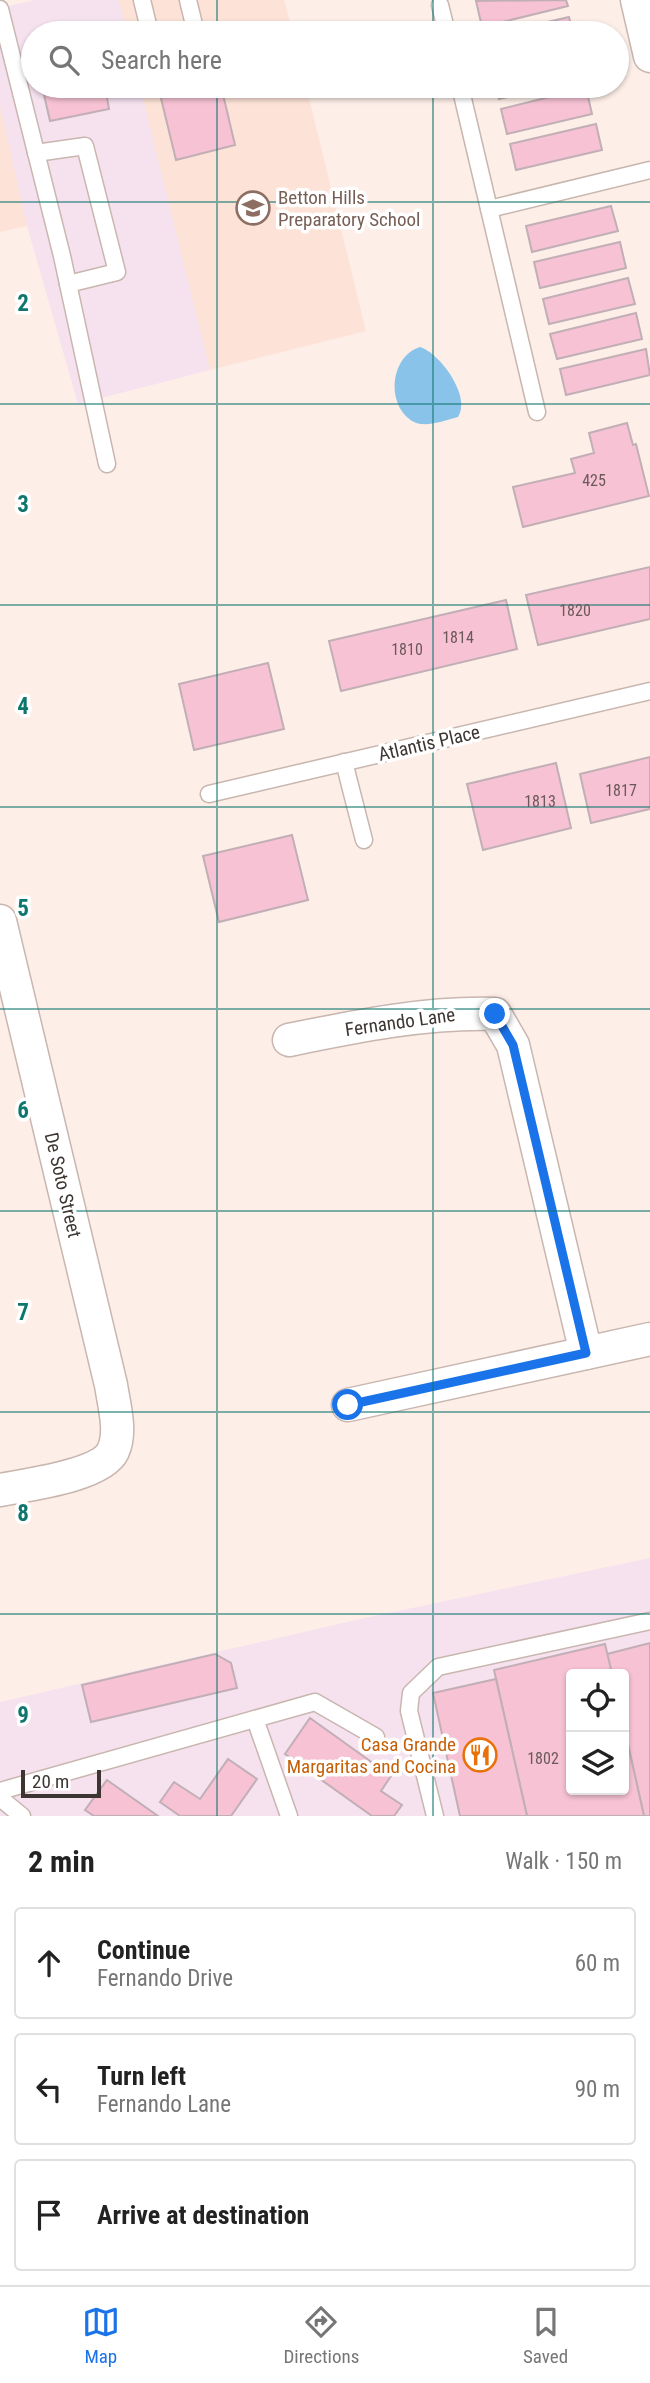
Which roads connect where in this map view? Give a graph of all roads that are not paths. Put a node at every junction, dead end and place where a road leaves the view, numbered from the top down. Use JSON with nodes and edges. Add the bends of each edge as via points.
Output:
{"nodes":[{"id":1,"x":142,"y":0,"type":"edge"},
{"id":2,"x":188,"y":0,"type":"edge"},
{"id":3,"x":637,"y":0,"type":"edge"},
{"id":4,"x":440,"y":5,"type":"dead end"},
{"id":5,"x":0,"y":9,"type":"edge"},
{"id":6,"x":147,"y":21,"type":"edge"},
{"id":7,"x":193,"y":21,"type":"edge"},
{"id":8,"x":444,"y":21,"type":"edge"},
{"id":9,"x":650,"y":56,"type":"edge"},
{"id":10,"x":21,"y":93,"type":"edge"},
{"id":11,"x":22,"y":98,"type":"edge"},
{"id":12,"x":463,"y":98,"type":"edge"},
{"id":13,"x":36,"y":153,"type":"junction"},
{"id":14,"x":650,"y":170,"type":"edge"},
{"id":15,"x":489,"y":209,"type":"junction"},
{"id":16,"x":68,"y":284,"type":"junction"},
{"id":17,"x":537,"y":411,"type":"dead end"},
{"id":18,"x":107,"y":464,"type":"dead end"},
{"id":19,"x":650,"y":691,"type":"edge"},
{"id":20,"x":344,"y":762,"type":"junction"},
{"id":21,"x":209,"y":794,"type":"dead end"},
{"id":22,"x":364,"y":840,"type":"dead end"},
{"id":23,"x":0,"y":921,"type":"edge"},
{"id":24,"x":289,"y":1040,"type":"dead end"},
{"id":25,"x":650,"y":1339,"type":"edge"},
{"id":26,"x":586,"y":1353,"type":"junction"},
{"id":27,"x":348,"y":1405,"type":"dead end"},
{"id":28,"x":0,"y":1490,"type":"edge"},
{"id":29,"x":650,"y":1621,"type":"edge"},
{"id":30,"x":254,"y":1719,"type":"junction"},
{"id":31,"x":376,"y":1737,"type":"dead end"},
{"id":32,"x":0,"y":1791,"type":"edge"},
{"id":33,"x":0,"y":1798,"type":"edge"},
{"id":34,"x":22,"y":1816,"type":"edge"},
{"id":35,"x":289,"y":1816,"type":"edge"},
{"id":36,"x":435,"y":1816,"type":"edge"}],
"edges":[{"from":1,"to":6,"type":"lane"},
{"from":2,"to":7,"type":"lane"},
{"from":3,"to":9,"type":"street"},
{"from":4,"to":8,"type":"lane"},
{"from":5,"to":10,"type":"lane"},
{"from":11,"to":13,"type":"lane"},
{"from":12,"to":15,"type":"lane"},
{"from":13,"to":16,"type":"lane"},
{"from":13,"to":16,"type":"lane","via":[[85,146],[117,272]]},
{"from":14,"to":15,"type":"lane"},
{"from":15,"to":17,"type":"lane"},
{"from":16,"to":18,"type":"lane"},
{"from":19,"to":20,"type":"lane","name":"Atlantis Place"},
{"from":20,"to":21,"type":"lane","name":"Atlantis Place"},
{"from":20,"to":22,"type":"lane"},
{"from":23,"to":28,"type":"street","name":"De Soto Street","via":[[111,1385],[117,1428],[114,1450],[98,1464],[59,1478]]},
{"from":24,"to":26,"type":"street","name":"Fernando Lane","via":[[458,1013],[495,1014],[513,1045]]},
{"from":25,"to":26,"type":"street"},
{"from":26,"to":27,"type":"street"},
{"from":29,"to":36,"type":"lane","via":[[438,1667],[411,1693],[409,1711]]},
{"from":30,"to":31,"type":"lane","via":[[315,1702]]},
{"from":30,"to":32,"type":"lane"},
{"from":30,"to":35,"type":"lane"},
{"from":33,"to":34,"type":"lane"}]}
